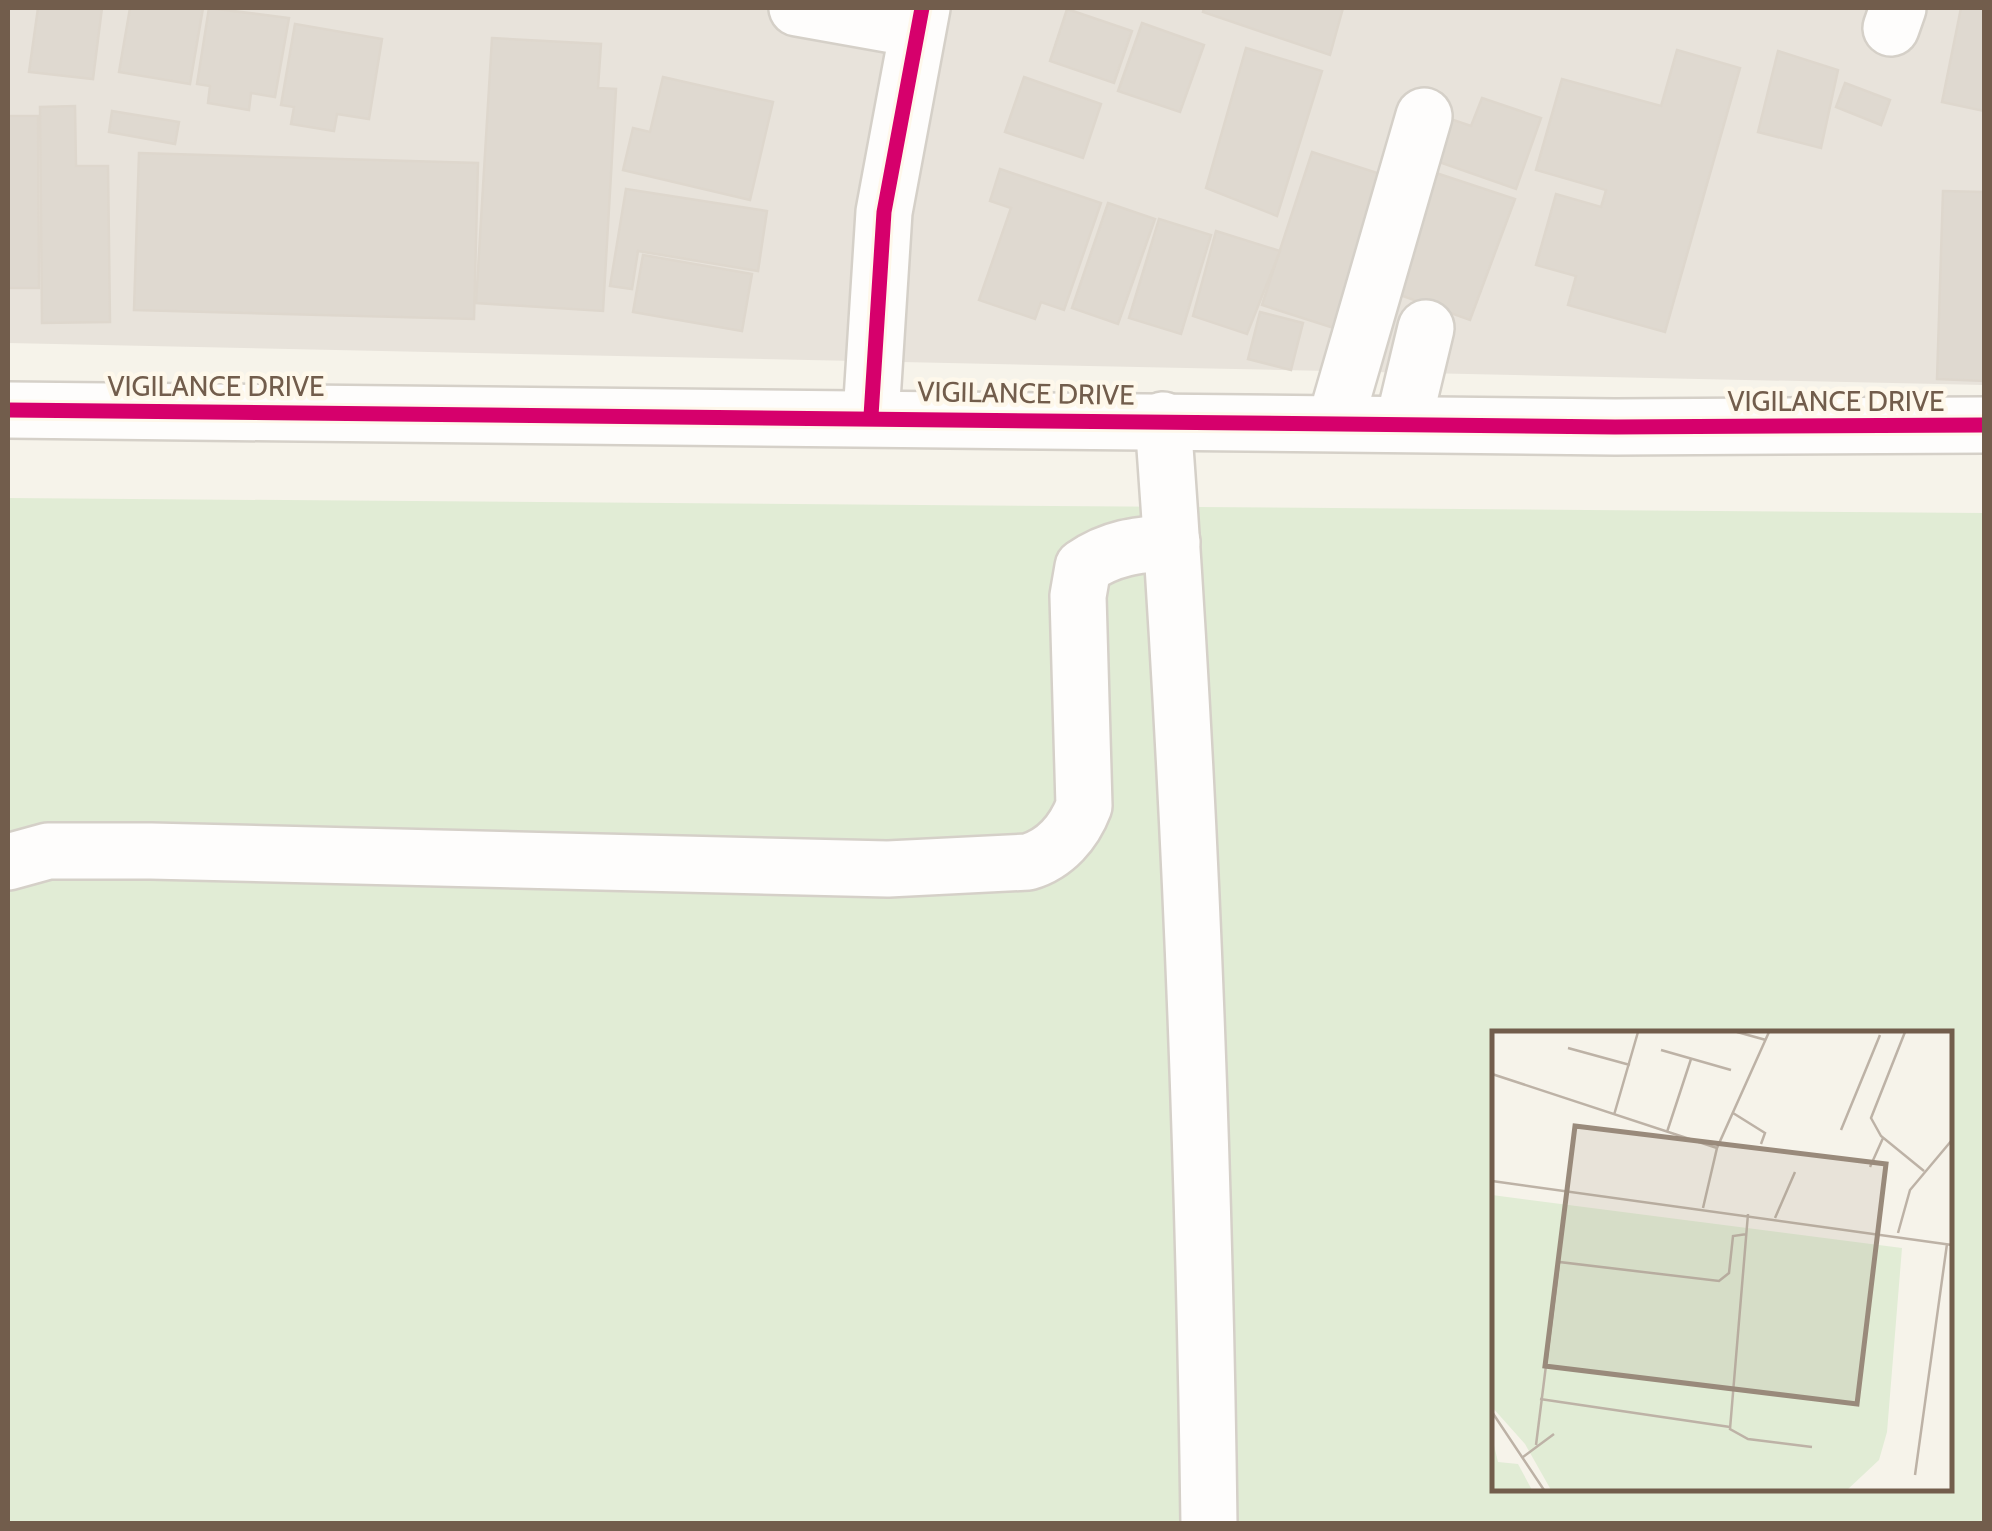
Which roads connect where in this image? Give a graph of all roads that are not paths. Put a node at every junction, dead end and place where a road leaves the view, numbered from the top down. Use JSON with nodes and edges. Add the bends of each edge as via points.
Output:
{"nodes":[{"id":1,"x":797,"y":8,"type":"edge"},
{"id":2,"x":918,"y":18,"type":"edge"},
{"id":3,"x":1424,"y":116,"type":"dead end"},
{"id":4,"x":1426,"y":328,"type":"dead end"},
{"id":5,"x":8,"y":410,"type":"edge"},
{"id":6,"x":871,"y":416,"type":"junction"},
{"id":7,"x":1162,"y":420,"type":"junction"},
{"id":8,"x":1334,"y":423,"type":"junction"},
{"id":9,"x":1403,"y":424,"type":"junction"},
{"id":10,"x":1984,"y":425,"type":"edge"},
{"id":11,"x":1172,"y":542,"type":"junction"},
{"id":12,"x":8,"y":862,"type":"edge"},
{"id":13,"x":1210,"y":1524,"type":"edge"}],
"edges":[{"from":1,"to":2,"type":"street"},
{"from":2,"to":6,"type":"street","via":[[884,212]]},
{"from":3,"to":8,"type":"street"},
{"from":4,"to":9,"type":"street"},
{"from":5,"to":6,"type":"street","name":"VIGILANCE DRIVE"},
{"from":6,"to":7,"type":"street","name":"VIGILANCE DRIVE"},
{"from":7,"to":8,"type":"street","name":"VIGILANCE DRIVE"},
{"from":7,"to":11,"type":"street"},
{"from":8,"to":9,"type":"street","name":"VIGILANCE DRIVE"},
{"from":9,"to":10,"type":"street","name":"VIGILANCE DRIVE"},
{"from":11,"to":12,"type":"street","via":[[1104,552],[1083,567],[1078,596],[1084,806],[1067,836],[1028,862],[888,869],[48,851]]},
{"from":11,"to":13,"type":"street","via":[[1193,943]]}]}
